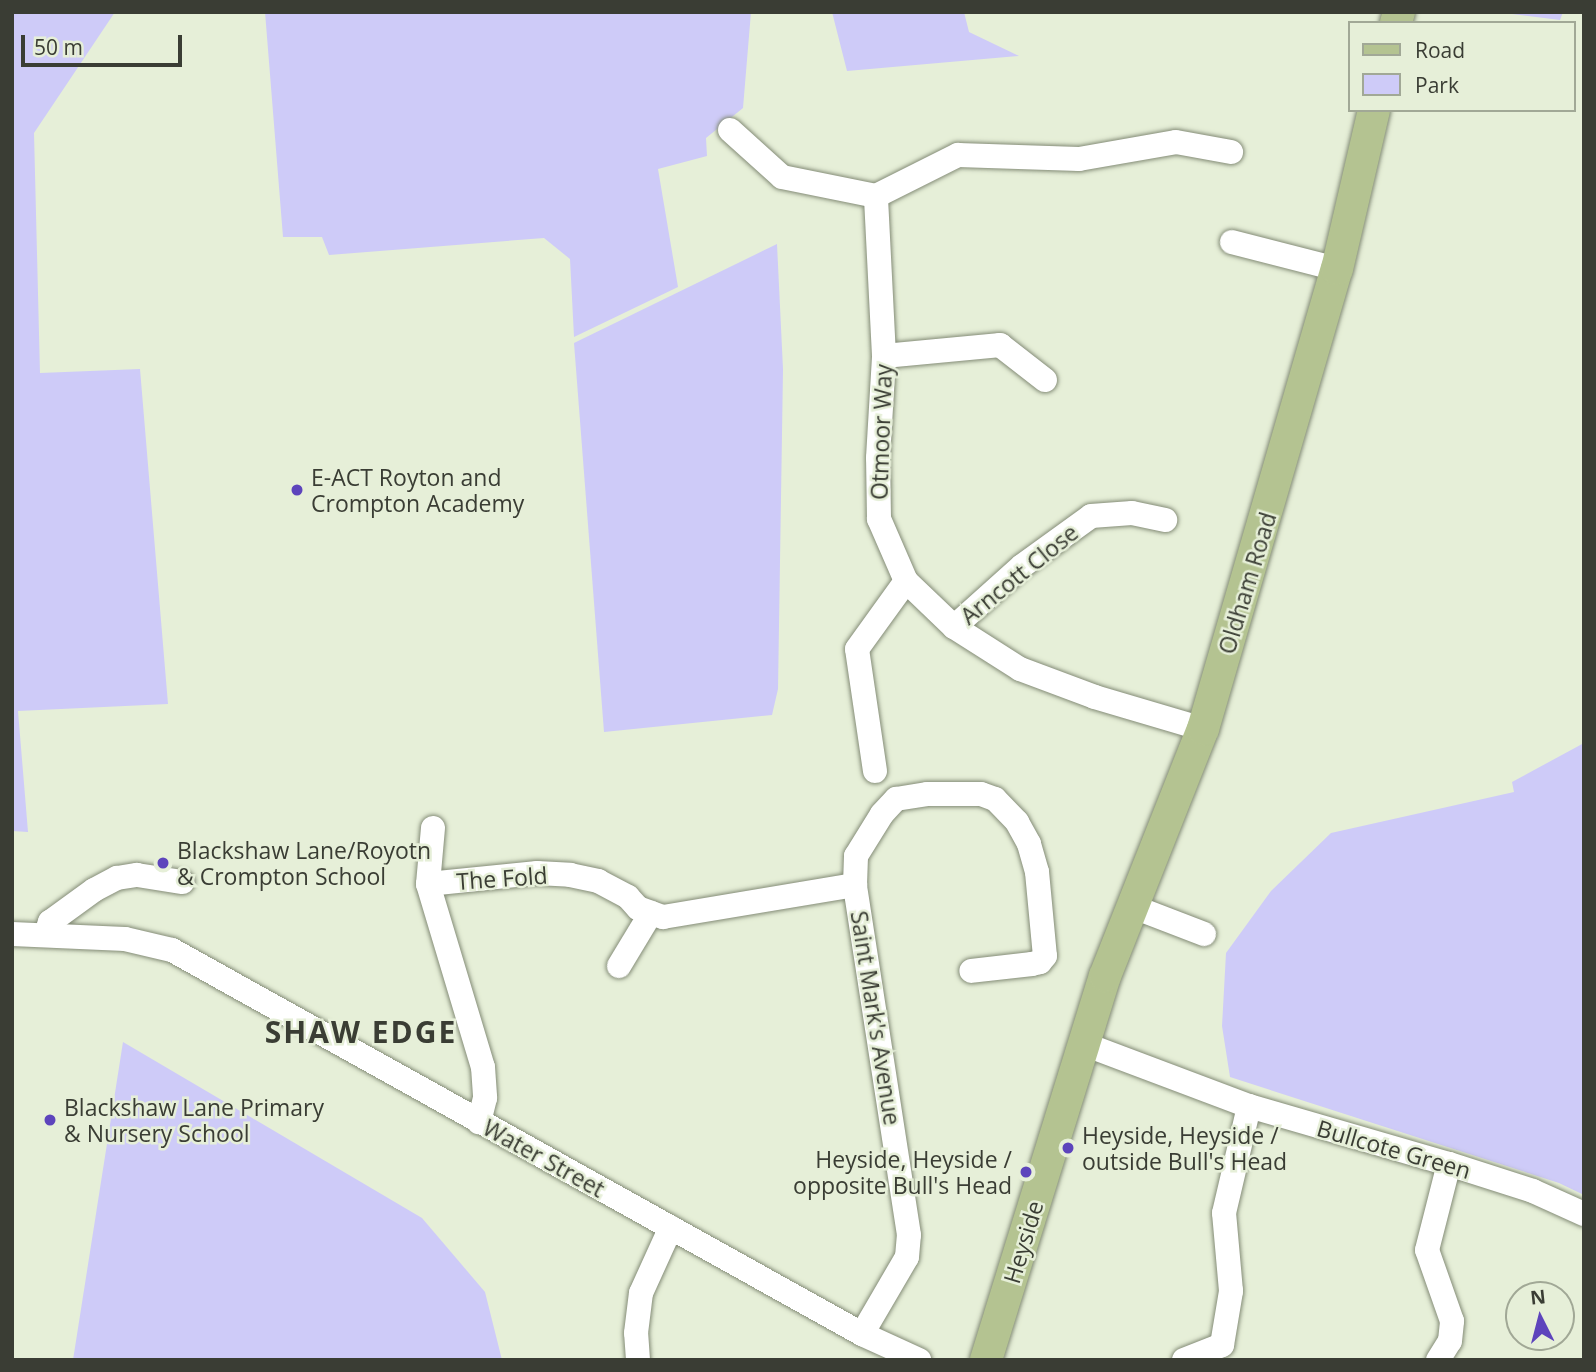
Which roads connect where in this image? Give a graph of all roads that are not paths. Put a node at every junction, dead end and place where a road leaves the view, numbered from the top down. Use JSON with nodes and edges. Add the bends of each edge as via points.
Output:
{"nodes":[{"id":1,"x":1374,"y":112,"type":"edge"},
{"id":2,"x":730,"y":130,"type":"dead end"},
{"id":3,"x":1231,"y":152,"type":"dead end"},
{"id":4,"x":876,"y":196,"type":"junction"},
{"id":5,"x":1232,"y":242,"type":"dead end"},
{"id":6,"x":1337,"y":268,"type":"junction"},
{"id":7,"x":884,"y":356,"type":"junction"},
{"id":8,"x":1045,"y":380,"type":"dead end"},
{"id":9,"x":1165,"y":520,"type":"dead end"},
{"id":10,"x":906,"y":581,"type":"junction"},
{"id":11,"x":954,"y":627,"type":"junction"},
{"id":12,"x":1203,"y":729,"type":"junction"},
{"id":13,"x":875,"y":771,"type":"dead end"},
{"id":14,"x":433,"y":828,"type":"dead end"},
{"id":15,"x":182,"y":882,"type":"dead end"},
{"id":16,"x":428,"y":884,"type":"junction"},
{"id":17,"x":855,"y":885,"type":"junction"},
{"id":18,"x":1134,"y":907,"type":"junction"},
{"id":19,"x":657,"y":915,"type":"junction"},
{"id":20,"x":12,"y":934,"type":"edge"},
{"id":21,"x":46,"y":934,"type":"junction"},
{"id":22,"x":1204,"y":934,"type":"dead end"},
{"id":23,"x":619,"y":967,"type":"dead end"},
{"id":24,"x":971,"y":971,"type":"dead end"},
{"id":25,"x":1084,"y":1044,"type":"junction"},
{"id":26,"x":1249,"y":1106,"type":"junction"},
{"id":27,"x":479,"y":1122,"type":"junction"},
{"id":28,"x":1450,"y":1164,"type":"junction"},
{"id":29,"x":1584,"y":1214,"type":"edge"},
{"id":30,"x":671,"y":1227,"type":"junction"},
{"id":31,"x":862,"y":1334,"type":"junction"},
{"id":32,"x":1227,"y":1352,"type":"edge"},
{"id":33,"x":638,"y":1360,"type":"edge"},
{"id":34,"x":919,"y":1360,"type":"edge"},
{"id":35,"x":986,"y":1360,"type":"edge"},
{"id":36,"x":1184,"y":1360,"type":"edge"},
{"id":37,"x":1438,"y":1360,"type":"edge"}],
"edges":[{"from":1,"to":6,"type":"main road","name":"Oldham Road"},
{"from":2,"to":4,"type":"street","via":[[782,177]]},
{"from":3,"to":4,"type":"street","via":[[1176,142],[1079,159],[958,155]]},
{"from":4,"to":7,"type":"street","name":"Otmoor Way"},
{"from":5,"to":6,"type":"street"},
{"from":6,"to":12,"type":"main road","name":"Oldham Road"},
{"from":7,"to":8,"type":"street","via":[[1000,345]]},
{"from":7,"to":10,"type":"street","name":"Otmoor Way","via":[[879,519]]},
{"from":9,"to":11,"type":"street","name":"Arncott Close","via":[[1132,513],[1091,516],[1022,566]]},
{"from":10,"to":11,"type":"street","name":"Otmoor Way"},
{"from":10,"to":13,"type":"street","via":[[857,649]]},
{"from":11,"to":12,"type":"street","name":"Otmoor Way","via":[[1020,669]]},
{"from":12,"to":18,"type":"main road","name":"Oldham Road"},
{"from":14,"to":16,"type":"street","name":"The Fold"},
{"from":15,"to":21,"type":"street","via":[[136,875],[117,878],[50,922]]},
{"from":16,"to":19,"type":"street","name":"The Fold","via":[[537,873],[570,875],[598,881]]},
{"from":16,"to":27,"type":"street","via":[[483,1066],[485,1098]]},
{"from":17,"to":19,"type":"street"},
{"from":17,"to":24,"type":"street","name":"Saint Mark's Avenue","via":[[856,856],[896,799],[967,792],[995,799],[1017,822],[1029,844],[1037,872],[1045,956],[1032,964]]},
{"from":17,"to":31,"type":"street","name":"Saint Mark's Avenue","via":[[909,1235],[907,1257]]},
{"from":18,"to":22,"type":"street"},
{"from":18,"to":25,"type":"main road","name":"Oldham Road","via":[[1105,976]]},
{"from":19,"to":23,"type":"street"},
{"from":20,"to":21,"type":"street","name":"Water Street"},
{"from":21,"to":27,"type":"street","name":"Water Street","via":[[125,939],[172,950]]},
{"from":25,"to":26,"type":"street","name":"Bullcote Green"},
{"from":25,"to":35,"type":"main road","name":"Heyside"},
{"from":26,"to":28,"type":"street","name":"Bullcote Green"},
{"from":26,"to":32,"type":"street","via":[[1224,1213],[1231,1291]]},
{"from":27,"to":30,"type":"street","name":"Water Street"},
{"from":28,"to":29,"type":"street","name":"Bullcote Green","via":[[1533,1191]]},
{"from":28,"to":37,"type":"street","via":[[1427,1250],[1452,1321],[1450,1340]]},
{"from":30,"to":31,"type":"street","name":"Water Street"},
{"from":30,"to":33,"type":"street","via":[[640,1293]]},
{"from":31,"to":34,"type":"street","name":"Water Street"},
{"from":32,"to":36,"type":"street"}]}
